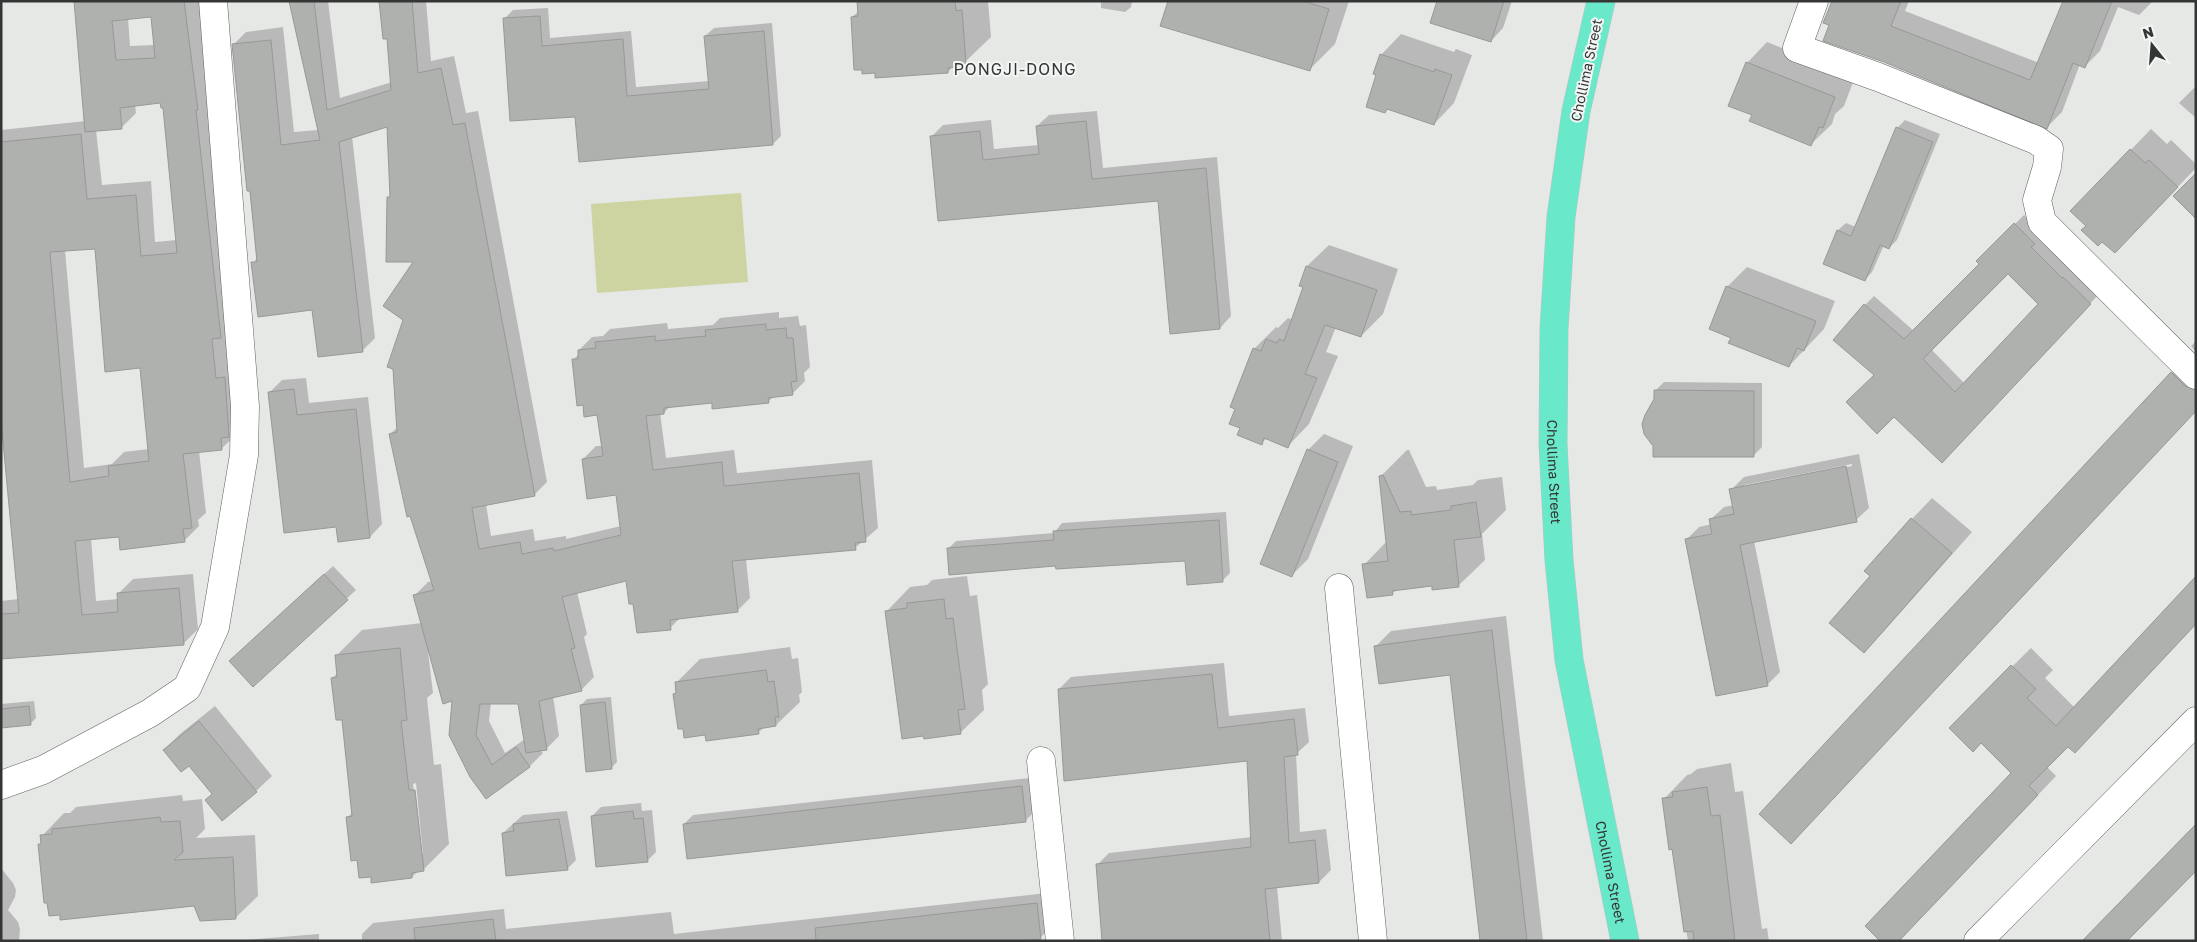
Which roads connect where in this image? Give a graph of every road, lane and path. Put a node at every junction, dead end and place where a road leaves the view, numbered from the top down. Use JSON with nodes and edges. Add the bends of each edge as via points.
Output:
{"nodes":[{"id":1,"x":213,"y":1,"type":"edge"},
{"id":2,"x":1601,"y":1,"type":"edge"},
{"id":3,"x":1814,"y":1,"type":"edge"},
{"id":4,"x":2196,"y":376,"type":"edge"},
{"id":5,"x":1339,"y":588,"type":"dead end"},
{"id":6,"x":2196,"y":721,"type":"edge"},
{"id":7,"x":1042,"y":761,"type":"dead end"},
{"id":8,"x":1,"y":785,"type":"edge"},
{"id":9,"x":1060,"y":941,"type":"edge"},
{"id":10,"x":1373,"y":941,"type":"edge"},
{"id":11,"x":1625,"y":941,"type":"edge"},
{"id":12,"x":1978,"y":941,"type":"edge"}],
"edges":[{"from":1,"to":8,"type":"street","via":[[244,406],[244,455],[215,627],[187,688],[150,713],[43,770]]},
{"from":2,"to":11,"type":"highway","name":"Chollima Street","via":[[1576,111],[1561,217],[1554,329],[1552,444],[1569,660]]},
{"from":3,"to":4,"type":"street","via":[[1797,48],[2036,140],[2049,149],[2037,200],[2042,222]]},
{"from":5,"to":10,"type":"street"},
{"from":6,"to":12,"type":"street"},
{"from":7,"to":9,"type":"street"}]}
